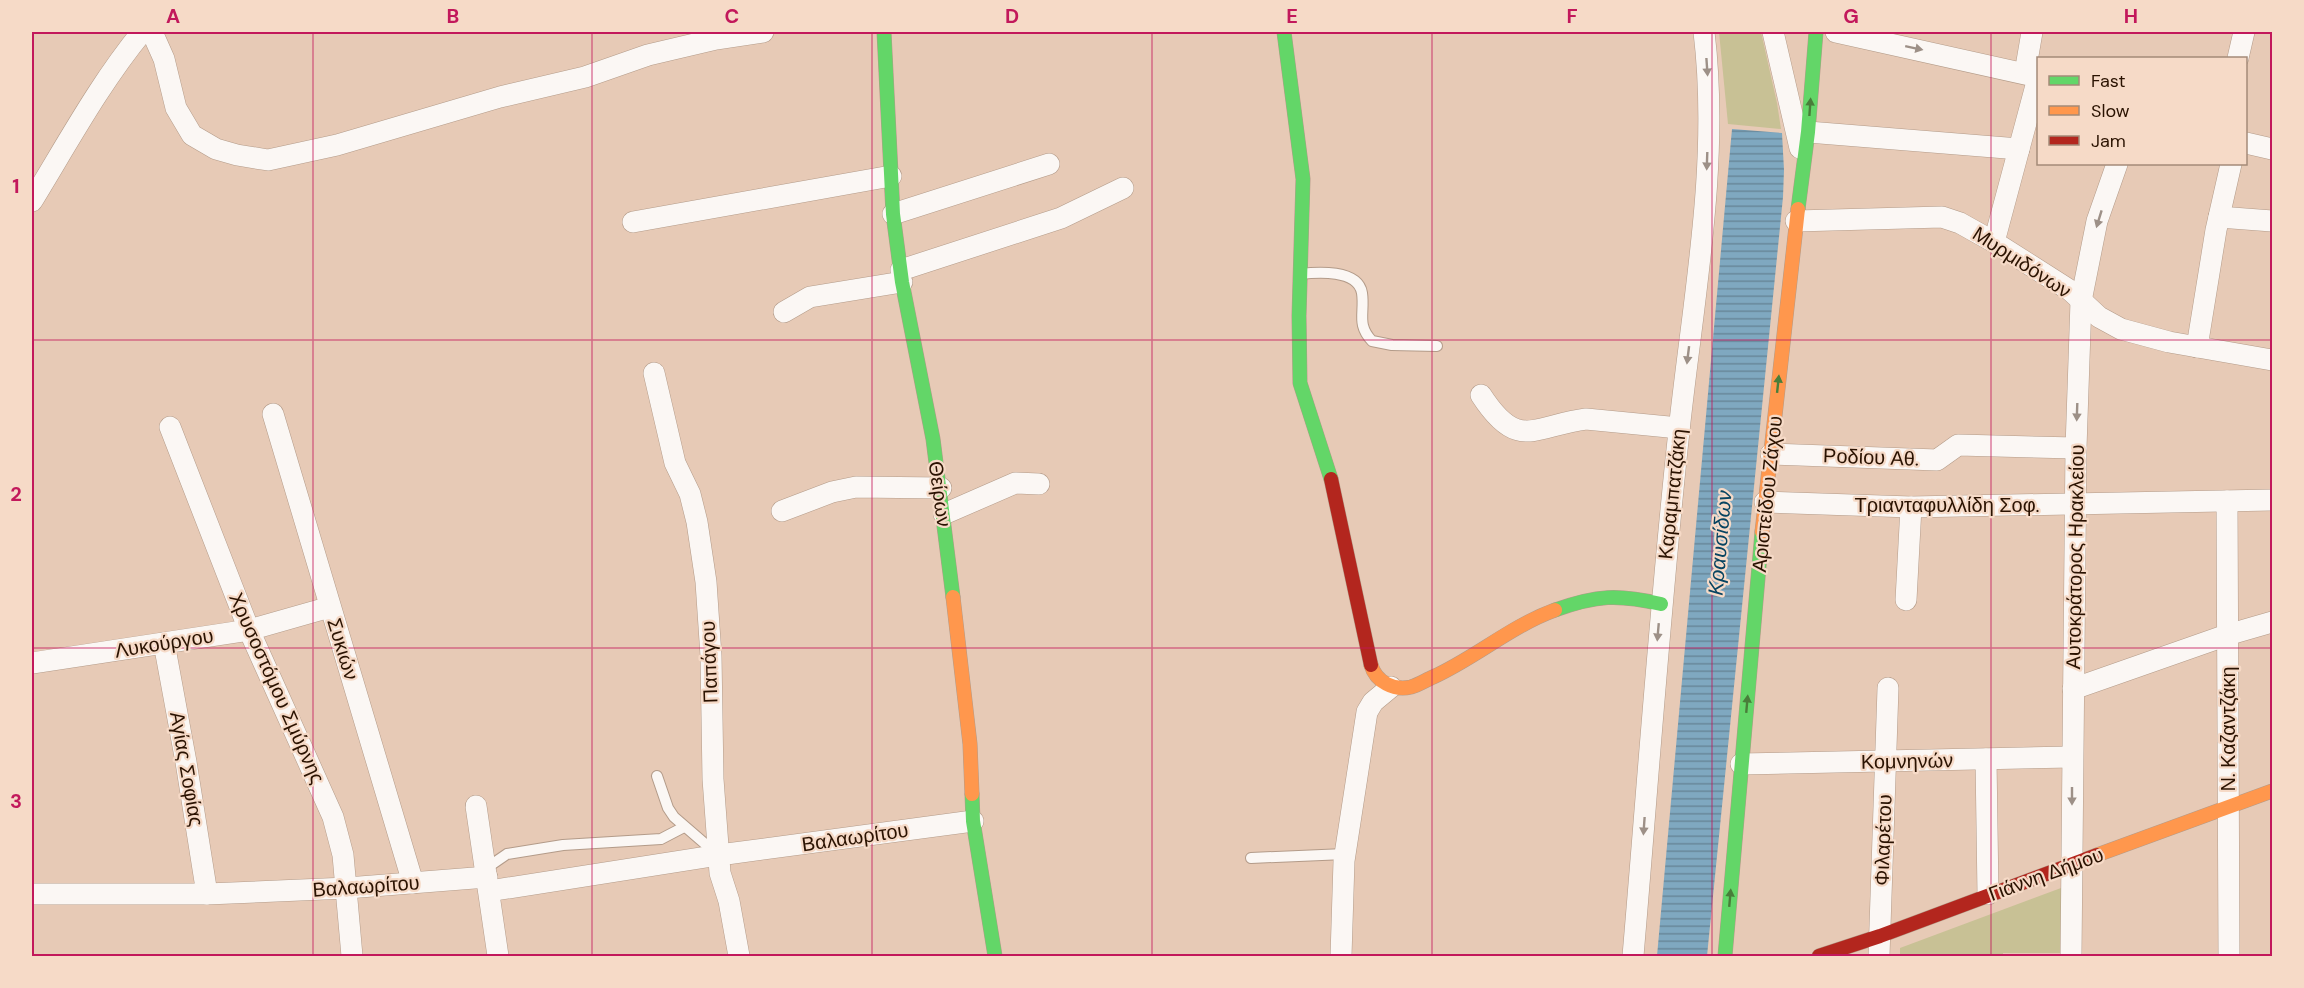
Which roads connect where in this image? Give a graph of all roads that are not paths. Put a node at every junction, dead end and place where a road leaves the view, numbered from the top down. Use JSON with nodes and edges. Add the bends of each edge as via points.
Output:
{"nodes":[{"id":1,"x":142,"y":32,"type":"edge"},
{"id":2,"x":152,"y":32,"type":"edge"},
{"id":3,"x":763,"y":32,"type":"edge"},
{"id":4,"x":884,"y":32,"type":"edge"},
{"id":5,"x":1284,"y":32,"type":"edge"},
{"id":6,"x":1704,"y":32,"type":"edge"},
{"id":7,"x":1773,"y":32,"type":"edge"},
{"id":8,"x":1816,"y":32,"type":"edge"},
{"id":9,"x":1836,"y":32,"type":"edge"},
{"id":10,"x":2032,"y":32,"type":"edge"},
{"id":11,"x":2244,"y":32,"type":"edge"},
{"id":12,"x":2238,"y":57,"type":"edge"},
{"id":13,"x":2034,"y":76,"type":"edge"},
{"id":14,"x":1808,"y":132,"type":"junction"},
{"id":15,"x":2247,"y":143,"type":"edge"},
{"id":16,"x":2019,"y":149,"type":"junction"},
{"id":17,"x":2272,"y":149,"type":"edge"},
{"id":18,"x":1049,"y":164,"type":"dead end"},
{"id":19,"x":2117,"y":165,"type":"edge"},
{"id":20,"x":2231,"y":165,"type":"edge"},
{"id":21,"x":891,"y":176,"type":"junction"},
{"id":22,"x":1801,"y":181,"type":"junction"},
{"id":23,"x":1123,"y":188,"type":"dead end"},
{"id":24,"x":32,"y":201,"type":"edge"},
{"id":25,"x":894,"y":214,"type":"junction"},
{"id":26,"x":2219,"y":217,"type":"junction"},
{"id":27,"x":1796,"y":221,"type":"junction"},
{"id":28,"x":2272,"y":221,"type":"edge"},
{"id":29,"x":633,"y":222,"type":"dead end"},
{"id":30,"x":1994,"y":243,"type":"junction"},
{"id":31,"x":1300,"y":274,"type":"junction"},
{"id":32,"x":902,"y":276,"type":"junction"},
{"id":33,"x":2081,"y":302,"type":"junction"},
{"id":34,"x":784,"y":312,"type":"dead end"},
{"id":35,"x":1437,"y":346,"type":"dead end"},
{"id":36,"x":2197,"y":347,"type":"junction"},
{"id":37,"x":2272,"y":360,"type":"edge"},
{"id":38,"x":654,"y":373,"type":"dead end"},
{"id":39,"x":1481,"y":395,"type":"dead end"},
{"id":40,"x":273,"y":414,"type":"dead end"},
{"id":41,"x":170,"y":427,"type":"dead end"},
{"id":42,"x":1679,"y":428,"type":"junction"},
{"id":43,"x":2076,"y":448,"type":"junction"},
{"id":44,"x":1771,"y":454,"type":"junction"},
{"id":45,"x":1039,"y":484,"type":"dead end"},
{"id":46,"x":940,"y":488,"type":"junction"},
{"id":47,"x":2272,"y":500,"type":"edge"},
{"id":48,"x":2227,"y":501,"type":"junction"},
{"id":49,"x":1765,"y":502,"type":"junction"},
{"id":50,"x":2075,"y":504,"type":"junction"},
{"id":51,"x":1911,"y":507,"type":"junction"},
{"id":52,"x":782,"y":511,"type":"dead end"},
{"id":53,"x":944,"y":514,"type":"junction"},
{"id":54,"x":1906,"y":600,"type":"dead end"},
{"id":55,"x":1661,"y":604,"type":"junction"},
{"id":56,"x":330,"y":607,"type":"junction"},
{"id":57,"x":2272,"y":622,"type":"edge"},
{"id":58,"x":249,"y":630,"type":"junction"},
{"id":59,"x":2228,"y":635,"type":"junction"},
{"id":60,"x":164,"y":643,"type":"junction"},
{"id":61,"x":32,"y":663,"type":"edge"},
{"id":62,"x":1392,"y":687,"type":"junction"},
{"id":63,"x":1888,"y":688,"type":"dead end"},
{"id":64,"x":2073,"y":689,"type":"junction"},
{"id":65,"x":2072,"y":757,"type":"junction"},
{"id":66,"x":1986,"y":759,"type":"junction"},
{"id":67,"x":1886,"y":762,"type":"junction"},
{"id":68,"x":1742,"y":764,"type":"junction"},
{"id":69,"x":657,"y":776,"type":"dead end"},
{"id":70,"x":2272,"y":791,"type":"edge"},
{"id":71,"x":476,"y":806,"type":"dead end"},
{"id":72,"x":2228,"y":807,"type":"junction"},
{"id":73,"x":973,"y":821,"type":"junction"},
{"id":74,"x":684,"y":827,"type":"junction"},
{"id":75,"x":1345,"y":854,"type":"junction"},
{"id":76,"x":719,"y":855,"type":"junction"},
{"id":77,"x":1251,"y":858,"type":"dead end"},
{"id":78,"x":2072,"y":865,"type":"junction"},
{"id":79,"x":413,"y":883,"type":"junction"},
{"id":80,"x":488,"y":884,"type":"junction"},
{"id":81,"x":347,"y":888,"type":"junction"},
{"id":82,"x":32,"y":894,"type":"edge"},
{"id":83,"x":207,"y":894,"type":"junction"},
{"id":84,"x":1988,"y":894,"type":"junction"},
{"id":85,"x":1880,"y":946,"type":"edge"},
{"id":86,"x":352,"y":957,"type":"edge"},
{"id":87,"x":498,"y":957,"type":"edge"},
{"id":88,"x":739,"y":957,"type":"edge"},
{"id":89,"x":994,"y":957,"type":"edge"},
{"id":90,"x":1341,"y":957,"type":"edge"},
{"id":91,"x":1633,"y":957,"type":"edge"},
{"id":92,"x":1725,"y":957,"type":"edge"},
{"id":93,"x":1819,"y":957,"type":"edge"},
{"id":94,"x":2071,"y":957,"type":"edge"},
{"id":95,"x":2229,"y":957,"type":"edge"}],
"edges":[{"from":1,"to":24,"type":"street"},
{"from":2,"to":3,"type":"street","via":[[164,59],[179,115],[192,135],[216,149],[268,160],[577,80],[648,55]]},
{"from":4,"to":21,"type":"street","name":"Θείρων"},
{"from":5,"to":31,"type":"street","via":[[1303,179]]},
{"from":6,"to":42,"type":"street","name":"Καραμπατζάκη","one_way":true,"via":[[1709,102],[1706,189]]},
{"from":7,"to":22,"type":"street","via":[[1800,146]]},
{"from":14,"to":8,"type":"street","name":"Αριστείδου Ζάχου","one_way":true},
{"from":9,"to":13,"type":"street","one_way":true},
{"from":10,"to":13,"type":"street"},
{"from":11,"to":12,"type":"street"},
{"from":13,"to":16,"type":"street"},
{"from":14,"to":16,"type":"street"},
{"from":14,"to":22,"type":"street","name":"Αριστείδου Ζάχου"},
{"from":15,"to":17,"type":"street"},
{"from":16,"to":30,"type":"street"},
{"from":18,"to":25,"type":"street"},
{"from":19,"to":33,"type":"street","name":"Αυτοκράτορος Ηρακλείου","one_way":true,"via":[[2097,221]]},
{"from":20,"to":26,"type":"street"},
{"from":21,"to":25,"type":"street","name":"Θείρων"},
{"from":21,"to":29,"type":"street"},
{"from":22,"to":27,"type":"street","name":"Αριστείδου Ζάχου"},
{"from":23,"to":32,"type":"street","via":[[1061,218]]},
{"from":25,"to":32,"type":"street","name":"Θείρων"},
{"from":26,"to":28,"type":"street"},
{"from":26,"to":36,"type":"street"},
{"from":27,"to":30,"type":"street","name":"Μυρμιδόνων","via":[[1942,217]]},
{"from":44,"to":27,"type":"street","name":"Αριστείδου Ζάχου","one_way":true},
{"from":30,"to":33,"type":"street","name":"Μυρμιδόνων","via":[[2071,291]]},
{"from":31,"to":35,"type":"lane","via":[[1325,272],[1358,284],[1362,291],[1363,330],[1372,341]]},
{"from":31,"to":62,"type":"street","via":[[1300,383],[1337,501],[1368,658],[1373,673]]},
{"from":32,"to":34,"type":"street","via":[[810,297]]},
{"from":32,"to":46,"type":"street","name":"Θείρων"},
{"from":33,"to":36,"type":"street","name":"Μυρμιδόνων","via":[[2121,329]]},
{"from":33,"to":43,"type":"street","name":"Αυτοκράτορος Ηρακλείου","one_way":true},
{"from":36,"to":37,"type":"street","name":"Μυρμιδόνων"},
{"from":38,"to":76,"type":"street","name":"Παπάγου","via":[[675,463],[698,522],[705,572]]},
{"from":39,"to":42,"type":"street","via":[[1499,420],[1522,431],[1546,430],[1586,419]]},
{"from":40,"to":56,"type":"street","name":"Συκιών"},
{"from":41,"to":58,"type":"street","name":"Χρυσοστόμου Σμύρνης"},
{"from":42,"to":55,"type":"street","name":"Καραμπατζάκη"},
{"from":43,"to":44,"type":"street","name":"Ροδίου Αθ.","via":[[1958,445],[1937,460]]},
{"from":43,"to":50,"type":"street","name":"Αυτοκράτορος Ηρακλείου"},
{"from":44,"to":49,"type":"street","name":"Αριστείδου Ζάχου"},
{"from":45,"to":53,"type":"street","via":[[1015,483]]},
{"from":46,"to":52,"type":"street","via":[[856,488],[832,492]]},
{"from":46,"to":53,"type":"street","name":"Θείρων"},
{"from":47,"to":48,"type":"street","name":"Τριανταφυλλίδη Σοφ."},
{"from":48,"to":50,"type":"street","name":"Τριανταφυλλίδη Σοφ."},
{"from":48,"to":59,"type":"street","name":"Ν. Καζαντζάκη"},
{"from":49,"to":51,"type":"street","name":"Τριανταφυλλίδη Σοφ."},
{"from":68,"to":49,"type":"street","name":"Αριστείδου Ζάχου","one_way":true},
{"from":50,"to":51,"type":"street","name":"Τριανταφυλλίδη Σοφ."},
{"from":50,"to":64,"type":"street","name":"Αυτοκράτορος Ηρακλείου"},
{"from":51,"to":54,"type":"street"},
{"from":53,"to":73,"type":"street","name":"Θείρων","via":[[968,722]]},
{"from":55,"to":62,"type":"street","via":[[1631,597],[1588,599],[1533,619],[1421,683]]},
{"from":55,"to":91,"type":"street","name":"Καραμπατζάκη","one_way":true},
{"from":56,"to":58,"type":"street","name":"Λυκούργου"},
{"from":56,"to":79,"type":"street","name":"Συκιών"},
{"from":57,"to":59,"type":"street"},
{"from":58,"to":60,"type":"street","name":"Λυκούργου"},
{"from":58,"to":81,"type":"street","name":"Χρυσοστόμου Σμύρνης","via":[[329,808],[343,855]]},
{"from":59,"to":64,"type":"street"},
{"from":59,"to":72,"type":"street","name":"Ν. Καζαντζάκη"},
{"from":60,"to":61,"type":"street","name":"Λυκούργου"},
{"from":60,"to":83,"type":"street","name":"Αγίας Σοφίας"},
{"from":62,"to":75,"type":"street","via":[[1373,702],[1368,712]]},
{"from":63,"to":67,"type":"street","name":"Φιλαρέτου"},
{"from":64,"to":65,"type":"street","name":"Αυτοκράτορος Ηρακλείου"},
{"from":65,"to":66,"type":"street","name":"Κομνηνών"},
{"from":65,"to":78,"type":"street","name":"Αυτοκράτορος Ηρακλείου","one_way":true},
{"from":66,"to":67,"type":"street","name":"Κομνηνών"},
{"from":66,"to":84,"type":"street"},
{"from":67,"to":68,"type":"street","name":"Κομνηνών"},
{"from":67,"to":85,"type":"street","name":"Φιλαρέτου"},
{"from":92,"to":68,"type":"street","name":"Αριστείδου Ζάχου","one_way":true},
{"from":69,"to":74,"type":"lane","via":[[668,808]]},
{"from":70,"to":72,"type":"street","name":"Γιάννη Δήμου"},
{"from":71,"to":80,"type":"street"},
{"from":72,"to":78,"type":"street","name":"Γιάννη Δήμου"},
{"from":72,"to":95,"type":"street","name":"Ν. Καζαντζάκη"},
{"from":73,"to":76,"type":"street","name":"Βαλαωρίτου"},
{"from":73,"to":89,"type":"street","name":"Θείρων"},
{"from":74,"to":76,"type":"lane"},
{"from":74,"to":80,"type":"lane","via":[[652,840],[563,845],[507,854],[491,865]]},
{"from":75,"to":77,"type":"lane"},
{"from":75,"to":90,"type":"street"},
{"from":76,"to":80,"type":"street","name":"Βαλαωρίτου"},
{"from":76,"to":88,"type":"street","name":"Παπάγου"},
{"from":78,"to":84,"type":"street","name":"Γιάννη Δήμου"},
{"from":78,"to":94,"type":"street","name":"Αυτοκράτορος Ηρακλείου"},
{"from":79,"to":80,"type":"street","name":"Βαλαωρίτου"},
{"from":79,"to":81,"type":"street","name":"Βαλαωρίτου"},
{"from":80,"to":87,"type":"street"},
{"from":81,"to":83,"type":"street","name":"Βαλαωρίτου"},
{"from":81,"to":86,"type":"street","name":"Χρυσοστόμου Σμύρνης"},
{"from":82,"to":83,"type":"street","name":"Βαλαωρίτου"},
{"from":84,"to":85,"type":"street","name":"Γιάννη Δήμου"},
{"from":85,"to":93,"type":"street","name":"Γιάννη Δήμου"}]}
